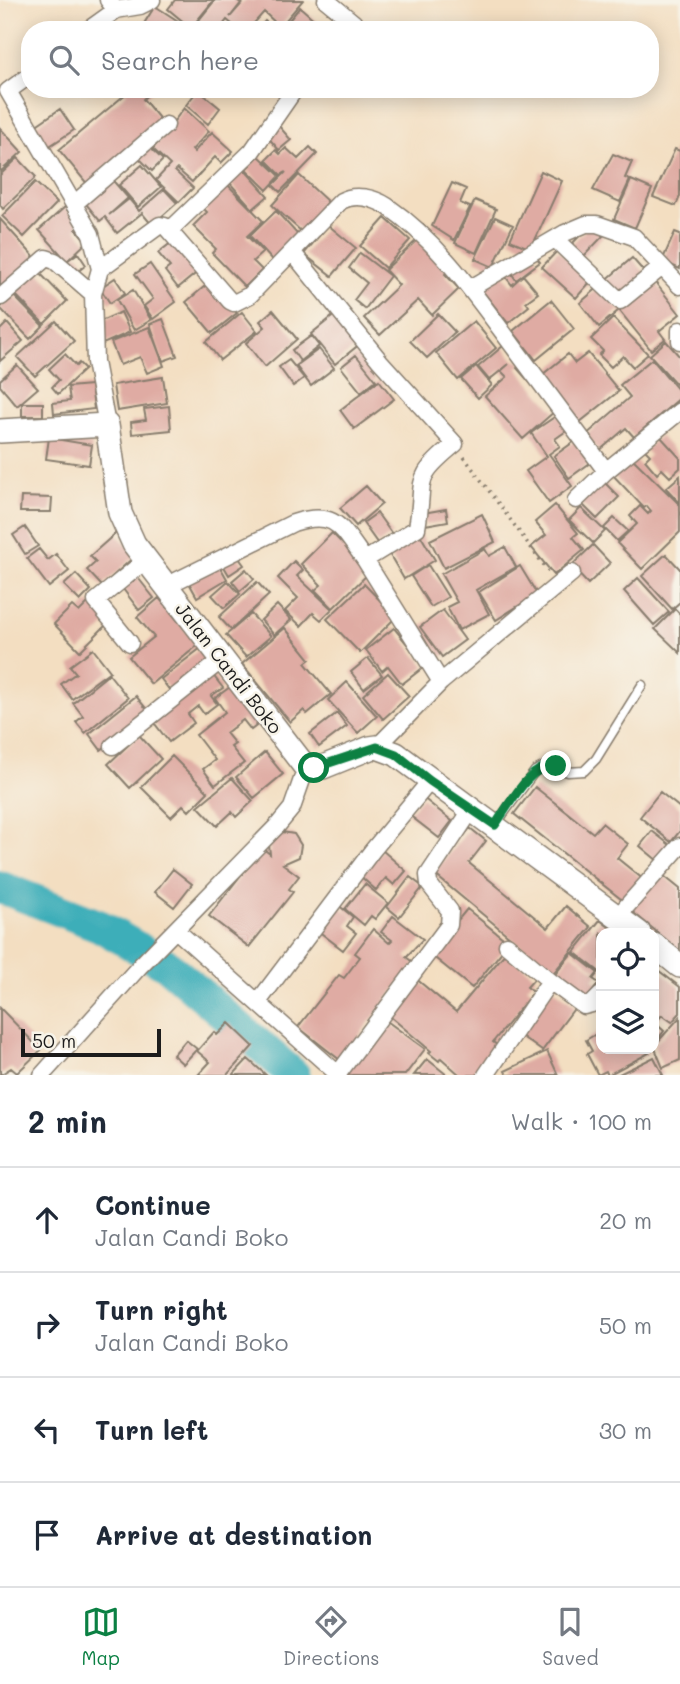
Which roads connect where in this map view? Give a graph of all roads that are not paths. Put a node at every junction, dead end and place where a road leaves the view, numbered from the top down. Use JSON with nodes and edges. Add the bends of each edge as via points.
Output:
{"nodes":[{"id":1,"x":152,"y":0,"type":"edge"},
{"id":2,"x":326,"y":0,"type":"edge"},
{"id":3,"x":112,"y":5,"type":"edge"},
{"id":4,"x":104,"y":21,"type":"edge"},
{"id":5,"x":352,"y":21,"type":"edge"},
{"id":6,"x":21,"y":82,"type":"edge"},
{"id":7,"x":4,"y":94,"type":"edge"},
{"id":8,"x":289,"y":98,"type":"edge"},
{"id":9,"x":166,"y":125,"type":"dead end"},
{"id":10,"x":74,"y":204,"type":"junction"},
{"id":11,"x":170,"y":230,"type":"junction"},
{"id":12,"x":555,"y":239,"type":"junction"},
{"id":13,"x":293,"y":253,"type":"junction"},
{"id":14,"x":662,"y":267,"type":"junction"},
{"id":15,"x":100,"y":269,"type":"junction"},
{"id":16,"x":680,"y":286,"type":"edge"},
{"id":17,"x":471,"y":288,"type":"junction"},
{"id":18,"x":93,"y":293,"type":"junction"},
{"id":19,"x":1,"y":297,"type":"edge"},
{"id":20,"x":680,"y":330,"type":"edge"},
{"id":21,"x":680,"y":341,"type":"edge"},
{"id":22,"x":680,"y":411,"type":"edge"},
{"id":23,"x":107,"y":425,"type":"junction"},
{"id":24,"x":0,"y":431,"type":"edge"},
{"id":25,"x":606,"y":471,"type":"junction"},
{"id":26,"x":576,"y":500,"type":"dead end"},
{"id":27,"x":146,"y":560,"type":"junction"},
{"id":28,"x":365,"y":561,"type":"junction"},
{"id":29,"x":572,"y":573,"type":"dead end"},
{"id":30,"x":166,"y":586,"type":"junction"},
{"id":31,"x":130,"y":643,"type":"dead end"},
{"id":32,"x":223,"y":659,"type":"junction"},
{"id":33,"x":441,"y":682,"type":"junction"},
{"id":34,"x":642,"y":685,"type":"dead end"},
{"id":35,"x":113,"y":746,"type":"dead end"},
{"id":36,"x":377,"y":747,"type":"junction"},
{"id":37,"x":306,"y":768,"type":"junction"},
{"id":38,"x":430,"y":781,"type":"junction"},
{"id":39,"x":472,"y":809,"type":"junction"},
{"id":40,"x":495,"y":825,"type":"junction"},
{"id":41,"x":680,"y":846,"type":"edge"},
{"id":42,"x":667,"y":859,"type":"junction"},
{"id":43,"x":680,"y":870,"type":"edge"},
{"id":44,"x":618,"y":916,"type":"junction"},
{"id":45,"x":633,"y":928,"type":"edge"},
{"id":46,"x":176,"y":930,"type":"junction"},
{"id":47,"x":508,"y":945,"type":"dead end"},
{"id":48,"x":659,"y":949,"type":"edge"},
{"id":49,"x":680,"y":966,"type":"edge"},
{"id":50,"x":550,"y":981,"type":"junction"},
{"id":51,"x":596,"y":1000,"type":"edge"},
{"id":52,"x":258,"y":1002,"type":"junction"},
{"id":53,"x":40,"y":1073,"type":"edge"},
{"id":54,"x":338,"y":1074,"type":"edge"},
{"id":55,"x":486,"y":1075,"type":"edge"}],
"edges":[{"from":1,"to":3,"type":"street","via":[[140,6]]},
{"from":2,"to":5,"type":"street"},
{"from":3,"to":4,"type":"street"},
{"from":6,"to":7,"type":"street"},
{"from":7,"to":10,"type":"street"},
{"from":8,"to":11,"type":"street","via":[[252,151]]},
{"from":9,"to":10,"type":"street"},
{"from":10,"to":15,"type":"street","via":[[91,234]]},
{"from":11,"to":13,"type":"street","via":[[234,303],[250,295]]},
{"from":11,"to":15,"type":"street","via":[[160,225]]},
{"from":12,"to":14,"type":"street","via":[[586,224],[614,228],[634,237]]},
{"from":12,"to":14,"type":"street","via":[[620,301]]},
{"from":12,"to":17,"type":"street"},
{"from":13,"to":17,"type":"street","via":[[341,201],[358,197],[385,205],[418,231]]},
{"from":13,"to":28,"type":"street","via":[[380,361],[455,444],[425,471],[416,530]]},
{"from":14,"to":16,"type":"street"},
{"from":15,"to":18,"type":"street"},
{"from":17,"to":25,"type":"street"},
{"from":18,"to":19,"type":"street","via":[[46,258]]},
{"from":18,"to":23,"type":"street","via":[[95,362]]},
{"from":20,"to":21,"type":"street"},
{"from":22,"to":25,"type":"street"},
{"from":23,"to":24,"type":"street"},
{"from":23,"to":27,"type":"street","name":"Jalan Candi Boko","via":[[120,513]]},
{"from":25,"to":26,"type":"street"},
{"from":27,"to":30,"type":"street","name":"Jalan Candi Boko"},
{"from":27,"to":31,"type":"street","via":[[96,601]]},
{"from":28,"to":30,"type":"street","via":[[338,523],[313,516]]},
{"from":28,"to":33,"type":"street"},
{"from":29,"to":33,"type":"street"},
{"from":30,"to":32,"type":"street","name":"Jalan Candi Boko"},
{"from":32,"to":35,"type":"street"},
{"from":32,"to":37,"type":"street","name":"Jalan Candi Boko"},
{"from":33,"to":36,"type":"street"},
{"from":34,"to":40,"type":"lane","via":[[584,771],[568,772],[547,765],[535,771]]},
{"from":36,"to":37,"type":"street","via":[[323,767]]},
{"from":36,"to":38,"type":"street","via":[[396,754]]},
{"from":37,"to":46,"type":"street","via":[[292,808]]},
{"from":38,"to":39,"type":"street"},
{"from":38,"to":52,"type":"street"},
{"from":39,"to":40,"type":"street"},
{"from":39,"to":54,"type":"street","via":[[428,875],[429,884],[450,911],[449,925]]},
{"from":40,"to":44,"type":"street"},
{"from":41,"to":42,"type":"street"},
{"from":42,"to":43,"type":"street"},
{"from":42,"to":44,"type":"street"},
{"from":44,"to":45,"type":"street"},
{"from":46,"to":52,"type":"street"},
{"from":46,"to":53,"type":"street"},
{"from":47,"to":50,"type":"street"},
{"from":48,"to":49,"type":"street"},
{"from":50,"to":51,"type":"street","via":[[584,1006]]},
{"from":50,"to":55,"type":"street"},
{"from":52,"to":54,"type":"street"}]}
